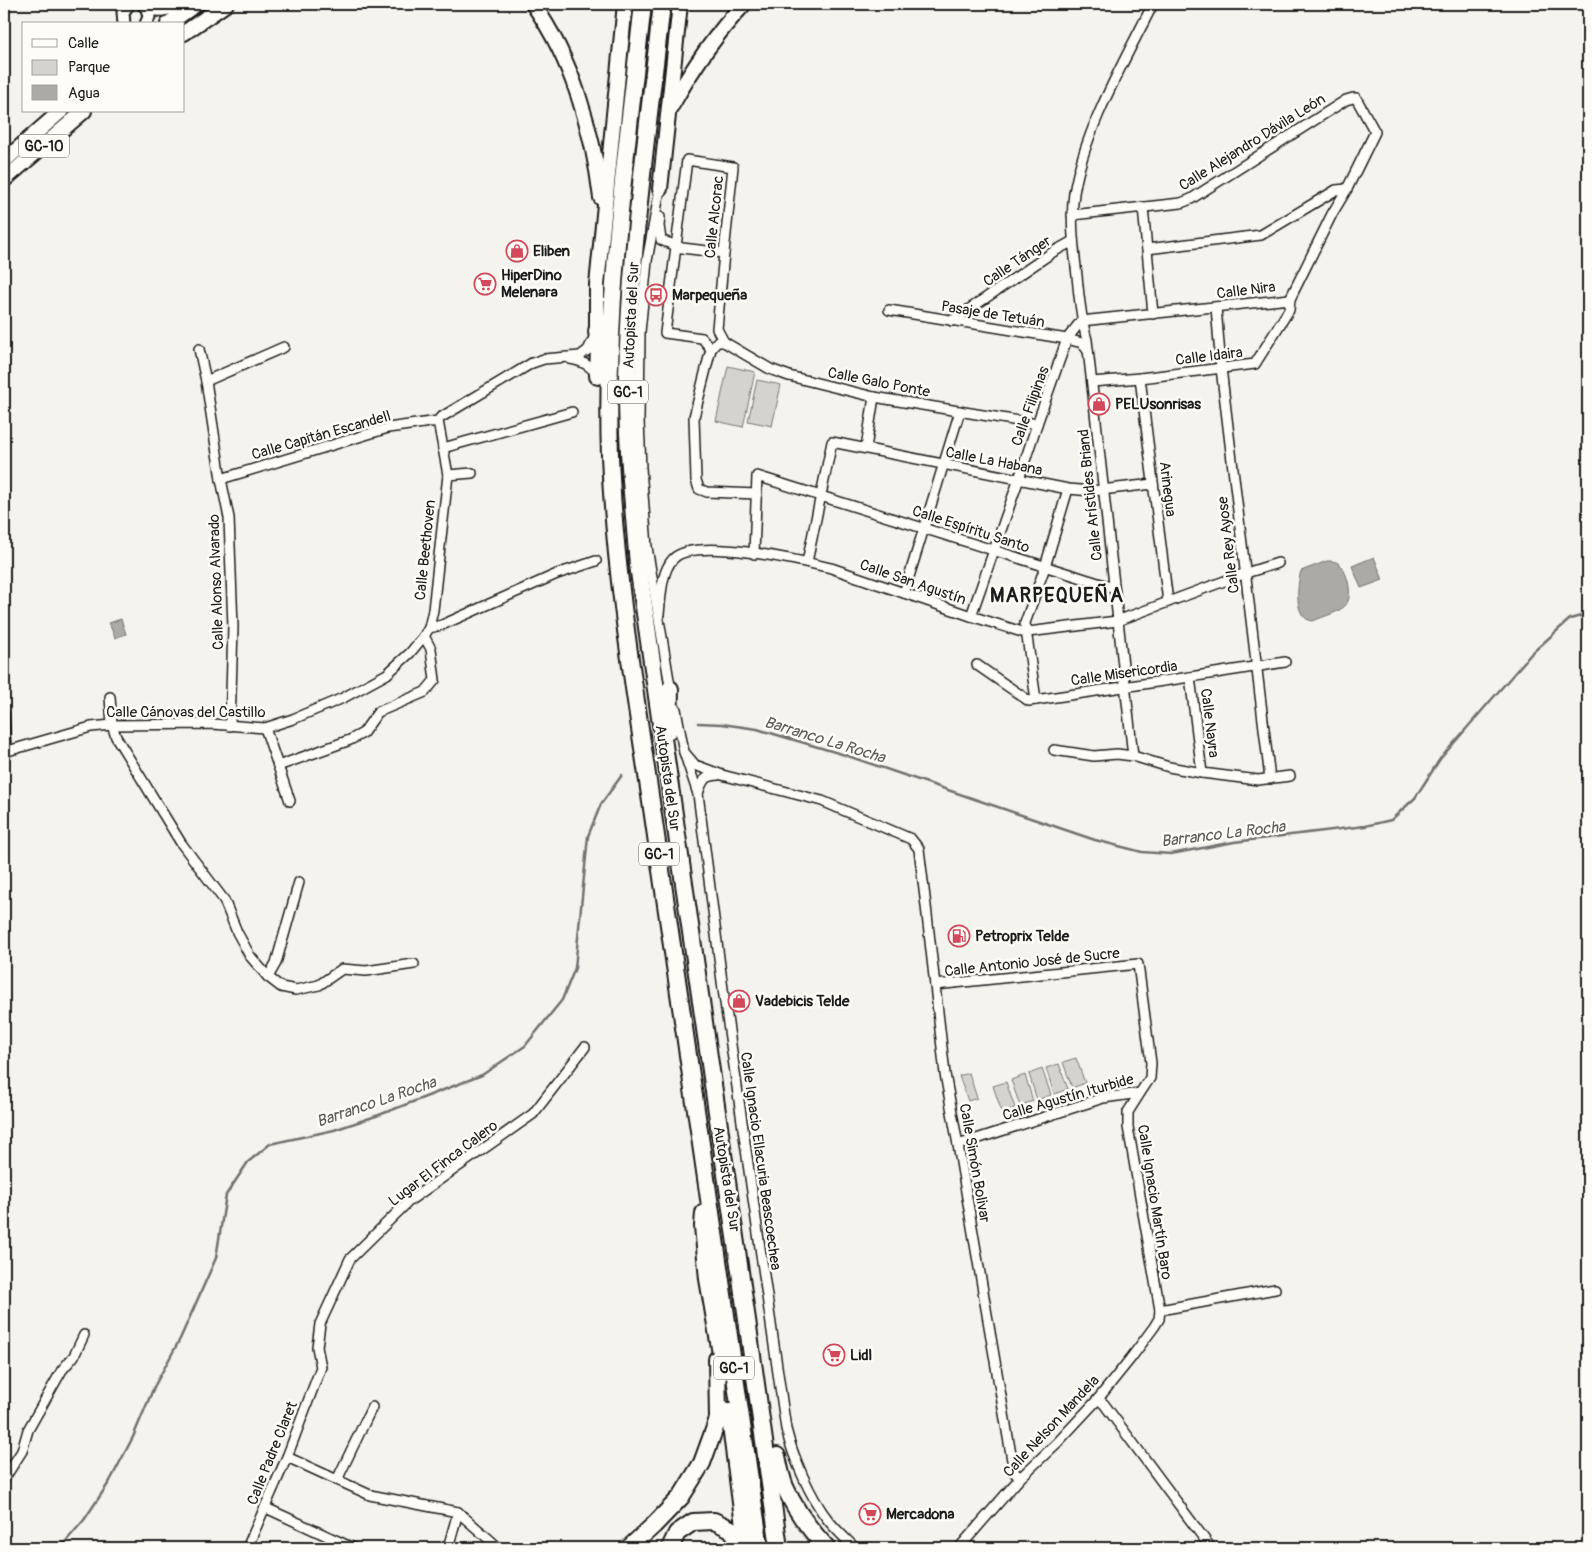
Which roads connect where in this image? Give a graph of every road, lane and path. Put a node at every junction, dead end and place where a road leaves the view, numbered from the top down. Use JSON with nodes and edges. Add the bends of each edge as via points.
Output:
{"nodes":[{"id":1,"x":129,"y":4,"type":"edge"},
{"id":2,"x":185,"y":4,"type":"edge"},
{"id":3,"x":196,"y":4,"type":"edge"},
{"id":4,"x":226,"y":4,"type":"edge"},
{"id":5,"x":533,"y":4,"type":"edge"},
{"id":6,"x":625,"y":4,"type":"edge"},
{"id":7,"x":643,"y":4,"type":"edge"},
{"id":8,"x":662,"y":4,"type":"edge"},
{"id":9,"x":680,"y":4,"type":"edge"},
{"id":10,"x":744,"y":4,"type":"edge"},
{"id":11,"x":1153,"y":4,"type":"edge"},
{"id":12,"x":145,"y":6,"type":"edge"},
{"id":13,"x":124,"y":22,"type":"edge"},
{"id":14,"x":147,"y":22,"type":"edge"},
{"id":15,"x":171,"y":22,"type":"edge"},
{"id":16,"x":185,"y":32,"type":"edge"},
{"id":17,"x":1356,"y":98,"type":"joint"},
{"id":18,"x":60,"y":112,"type":"edge"},
{"id":19,"x":83,"y":112,"type":"edge"},
{"id":20,"x":668,"y":112,"type":"junction"},
{"id":21,"x":4,"y":161,"type":"edge"},
{"id":22,"x":4,"y":180,"type":"edge"},
{"id":23,"x":660,"y":189,"type":"junction"},
{"id":24,"x":1346,"y":189,"type":"junction"},
{"id":25,"x":1143,"y":207,"type":"junction"},
{"id":26,"x":1072,"y":215,"type":"junction"},
{"id":27,"x":602,"y":236,"type":"junction"},
{"id":28,"x":1073,"y":241,"type":"junction"},
{"id":29,"x":676,"y":247,"type":"junction"},
{"id":30,"x":1146,"y":248,"type":"junction"},
{"id":31,"x":724,"y":253,"type":"junction"},
{"id":32,"x":1290,"y":299,"type":"junction"},
{"id":33,"x":1216,"y":307,"type":"junction"},
{"id":34,"x":890,"y":310,"type":"dead end"},
{"id":35,"x":1153,"y":314,"type":"junction"},
{"id":36,"x":952,"y":321,"type":"junction"},
{"id":37,"x":1081,"y":321,"type":"junction"},
{"id":38,"x":717,"y":329,"type":"junction"},
{"id":39,"x":598,"y":331,"type":"junction"},
{"id":40,"x":702,"y":338,"type":"junction"},
{"id":41,"x":1068,"y":339,"type":"junction"},
{"id":42,"x":724,"y":342,"type":"junction"},
{"id":43,"x":284,"y":347,"type":"dead end"},
{"id":44,"x":711,"y":348,"type":"junction"},
{"id":45,"x":199,"y":349,"type":"dead end"},
{"id":46,"x":1088,"y":351,"type":"junction"},
{"id":47,"x":562,"y":357,"type":"junction"},
{"id":48,"x":1222,"y":368,"type":"junction"},
{"id":49,"x":598,"y":376,"type":"junction"},
{"id":50,"x":1140,"y":378,"type":"junction"},
{"id":51,"x":206,"y":381,"type":"junction"},
{"id":52,"x":1092,"y":382,"type":"junction"},
{"id":53,"x":874,"y":397,"type":"junction"},
{"id":54,"x":960,"y":411,"type":"junction"},
{"id":55,"x":572,"y":412,"type":"dead end"},
{"id":56,"x":438,"y":421,"type":"junction"},
{"id":57,"x":1036,"y":424,"type":"junction"},
{"id":58,"x":443,"y":448,"type":"junction"},
{"id":59,"x":866,"y":448,"type":"junction"},
{"id":60,"x":944,"y":465,"type":"junction"},
{"id":61,"x":472,"y":472,"type":"dead end"},
{"id":62,"x":448,"y":475,"type":"junction"},
{"id":63,"x":221,"y":479,"type":"junction"},
{"id":64,"x":1018,"y":480,"type":"junction"},
{"id":65,"x":1153,"y":484,"type":"junction"},
{"id":66,"x":1068,"y":489,"type":"junction"},
{"id":67,"x":1102,"y":489,"type":"junction"},
{"id":68,"x":757,"y":494,"type":"junction"},
{"id":69,"x":819,"y":496,"type":"junction"},
{"id":70,"x":614,"y":520,"type":"junction"},
{"id":71,"x":924,"y":528,"type":"junction"},
{"id":72,"x":993,"y":550,"type":"junction"},
{"id":73,"x":754,"y":554,"type":"junction"},
{"id":74,"x":596,"y":562,"type":"dead end"},
{"id":75,"x":807,"y":562,"type":"junction"},
{"id":76,"x":1278,"y":563,"type":"dead end"},
{"id":77,"x":1045,"y":567,"type":"junction"},
{"id":78,"x":1246,"y":573,"type":"junction"},
{"id":79,"x":1114,"y":588,"type":"junction"},
{"id":80,"x":904,"y":593,"type":"junction"},
{"id":81,"x":1168,"y":602,"type":"junction"},
{"id":82,"x":659,"y":614,"type":"junction"},
{"id":83,"x":971,"y":616,"type":"junction"},
{"id":84,"x":1117,"y":621,"type":"junction"},
{"id":85,"x":426,"y":632,"type":"junction"},
{"id":86,"x":1028,"y":632,"type":"junction"},
{"id":87,"x":1285,"y":662,"type":"dead end"},
{"id":88,"x":977,"y":665,"type":"dead end"},
{"id":89,"x":1256,"y":666,"type":"junction"},
{"id":90,"x":1190,"y":677,"type":"junction"},
{"id":91,"x":1125,"y":686,"type":"junction"},
{"id":92,"x":670,"y":689,"type":"junction"},
{"id":93,"x":110,"y":697,"type":"dead end"},
{"id":94,"x":1036,"y":700,"type":"junction"},
{"id":95,"x":4,"y":714,"type":"edge"},
{"id":96,"x":112,"y":725,"type":"junction"},
{"id":97,"x":230,"y":726,"type":"junction"},
{"id":98,"x":265,"y":728,"type":"junction"},
{"id":99,"x":1054,"y":750,"type":"dead end"},
{"id":100,"x":5,"y":752,"type":"edge"},
{"id":101,"x":684,"y":752,"type":"junction"},
{"id":102,"x":1134,"y":756,"type":"junction"},
{"id":103,"x":278,"y":766,"type":"junction"},
{"id":104,"x":1202,"y":773,"type":"junction"},
{"id":105,"x":722,"y":775,"type":"junction"},
{"id":106,"x":1290,"y":776,"type":"dead end"},
{"id":107,"x":1270,"y":779,"type":"junction"},
{"id":108,"x":668,"y":780,"type":"junction"},
{"id":109,"x":698,"y":794,"type":"junction"},
{"id":110,"x":290,"y":801,"type":"dead end"},
{"id":111,"x":300,"y":882,"type":"dead end"},
{"id":112,"x":414,"y":964,"type":"dead end"},
{"id":113,"x":268,"y":977,"type":"junction"},
{"id":114,"x":935,"y":985,"type":"junction"},
{"id":115,"x":585,"y":1046,"type":"dead end"},
{"id":116,"x":1150,"y":1078,"type":"joint"},
{"id":117,"x":1140,"y":1094,"type":"junction"},
{"id":118,"x":958,"y":1145,"type":"junction"},
{"id":119,"x":708,"y":1188,"type":"junction"},
{"id":120,"x":1275,"y":1289,"type":"dead end"},
{"id":121,"x":1159,"y":1314,"type":"junction"},
{"id":122,"x":747,"y":1320,"type":"junction"},
{"id":123,"x":716,"y":1326,"type":"junction"},
{"id":124,"x":84,"y":1334,"type":"dead end"},
{"id":125,"x":321,"y":1367,"type":"joint"},
{"id":126,"x":1098,"y":1399,"type":"junction"},
{"id":127,"x":372,"y":1406,"type":"dead end"},
{"id":128,"x":777,"y":1456,"type":"junction"},
{"id":129,"x":287,"y":1457,"type":"junction"},
{"id":130,"x":4,"y":1478,"type":"edge"},
{"id":131,"x":1020,"y":1478,"type":"junction"},
{"id":132,"x":337,"y":1480,"type":"junction"},
{"id":133,"x":266,"y":1508,"type":"junction"},
{"id":134,"x":458,"y":1512,"type":"junction"},
{"id":135,"x":247,"y":1548,"type":"edge"},
{"id":136,"x":353,"y":1548,"type":"edge"},
{"id":137,"x":448,"y":1548,"type":"edge"},
{"id":138,"x":499,"y":1548,"type":"edge"},
{"id":139,"x":629,"y":1548,"type":"edge"},
{"id":140,"x":670,"y":1548,"type":"edge"},
{"id":141,"x":746,"y":1548,"type":"edge"},
{"id":142,"x":760,"y":1548,"type":"edge"},
{"id":143,"x":779,"y":1548,"type":"edge"},
{"id":144,"x":789,"y":1548,"type":"edge"},
{"id":145,"x":827,"y":1548,"type":"edge"},
{"id":146,"x":855,"y":1548,"type":"edge"},
{"id":147,"x":960,"y":1548,"type":"edge"},
{"id":148,"x":1211,"y":1548,"type":"edge"}],
"edges":[{"from":1,"to":13,"type":"street","via":[[123,12]]},
{"from":2,"to":12,"type":"street","via":[[162,10]]},
{"from":3,"to":15,"type":"main road"},
{"from":4,"to":16,"type":"main road"},
{"from":5,"to":27,"type":"main road","via":[[556,42],[585,118],[598,176]]},
{"from":6,"to":27,"type":"main road"},
{"from":7,"to":70,"type":"highway","name":"Autopista del Sur","number":"GC-1","via":[[612,304],[609,378]]},
{"from":8,"to":108,"type":"highway","name":"Autopista del Sur","number":"GC-1","via":[[636,239],[627,378],[638,565]]},
{"from":9,"to":20,"type":"main road"},
{"from":10,"to":20,"type":"main road","via":[[692,69]]},
{"from":11,"to":26,"type":"street","name":"Calle Arístides Briand","via":[[1102,108],[1084,153]]},
{"from":12,"to":14,"type":"street","via":[[149,17]]},
{"from":17,"to":24,"type":"street","name":"Calle Nira","via":[[1376,132]]},
{"from":17,"to":25,"type":"street","name":"Calle Alejandro Dávila León","via":[[1346,100],[1191,199]]},
{"from":18,"to":21,"type":"main road","number":"GC-10"},
{"from":19,"to":22,"type":"main road","number":"GC-10"},
{"from":20,"to":23,"type":"main road"},
{"from":23,"to":29,"type":"street","via":[[661,240]]},
{"from":23,"to":82,"type":"street","via":[[642,313],[639,421],[647,548]]},
{"from":24,"to":30,"type":"street","via":[[1336,190],[1261,236]]},
{"from":24,"to":32,"type":"street","name":"Calle Nira"},
{"from":25,"to":26,"type":"street","name":"Calle Alejandro Dávila León"},
{"from":25,"to":30,"type":"street"},
{"from":26,"to":28,"type":"street","name":"Calle Arístides Briand"},
{"from":27,"to":39,"type":"main road"},
{"from":28,"to":36,"type":"street","name":"Calle Tánger"},
{"from":28,"to":37,"type":"street","name":"Calle Arístides Briand"},
{"from":29,"to":31,"type":"street"},
{"from":29,"to":31,"type":"street","name":"Calle Alcorac","via":[[687,160],[733,167]]},
{"from":29,"to":40,"type":"street","via":[[665,334]]},
{"from":30,"to":35,"type":"street"},
{"from":31,"to":38,"type":"street","name":"Calle Alcorac"},
{"from":32,"to":33,"type":"street","name":"Calle Nira"},
{"from":32,"to":48,"type":"street","name":"Calle Idaira","via":[[1289,310],[1255,364]]},
{"from":33,"to":35,"type":"street","name":"Calle Nira"},
{"from":33,"to":48,"type":"street","name":"Calle Rey Ayose"},
{"from":34,"to":36,"type":"street","name":"Pasaje de Tetuán"},
{"from":35,"to":37,"type":"street","name":"Calle Nira"},
{"from":36,"to":41,"type":"street","name":"Pasaje de Tetuán"},
{"from":37,"to":41,"type":"street","name":"Calle Filipinas"},
{"from":37,"to":46,"type":"street","name":"Calle Arístides Briand"},
{"from":38,"to":40,"type":"street"},
{"from":38,"to":42,"type":"street"},
{"from":39,"to":47,"type":"street","name":"Calle Capitán Escandell","via":[[588,350],[580,356]]},
{"from":39,"to":49,"type":"highway"},
{"from":40,"to":44,"type":"street"},
{"from":41,"to":46,"type":"street","name":"Pasaje de Tetuán","via":[[1082,343]]},
{"from":41,"to":57,"type":"street","name":"Calle Filipinas"},
{"from":42,"to":44,"type":"street","via":[[717,342]]},
{"from":42,"to":53,"type":"street","name":"Calle Galo Ponte","via":[[788,376]]},
{"from":43,"to":51,"type":"street"},
{"from":44,"to":68,"type":"street","via":[[694,417],[698,489]]},
{"from":45,"to":51,"type":"street","name":"Calle Alonso Alvarado"},
{"from":46,"to":52,"type":"street","name":"Calle Arístides Briand"},
{"from":47,"to":49,"type":"street","name":"Calle Capitán Escandell","via":[[587,364]]},
{"from":47,"to":56,"type":"street","name":"Calle Capitán Escandell","via":[[532,363]]},
{"from":48,"to":50,"type":"street","name":"Calle Idaira"},
{"from":48,"to":78,"type":"street","name":"Calle Rey Ayose"},
{"from":49,"to":70,"type":"highway","via":[[600,473]]},
{"from":50,"to":52,"type":"street","name":"Calle Idaira"},
{"from":50,"to":65,"type":"street","name":"Arinegua"},
{"from":51,"to":63,"type":"street","name":"Calle Alonso Alvarado"},
{"from":52,"to":67,"type":"street","name":"Calle Arístides Briand"},
{"from":53,"to":54,"type":"street","name":"Calle Galo Ponte"},
{"from":53,"to":59,"type":"street"},
{"from":54,"to":57,"type":"street","name":"Calle Galo Ponte"},
{"from":54,"to":60,"type":"street"},
{"from":55,"to":58,"type":"street"},
{"from":56,"to":58,"type":"street","name":"Calle Beethoven"},
{"from":56,"to":63,"type":"street","name":"Calle Capitán Escandell","via":[[388,428]]},
{"from":57,"to":64,"type":"street","name":"Calle Filipinas"},
{"from":58,"to":62,"type":"street","name":"Calle Beethoven"},
{"from":59,"to":60,"type":"street","name":"Calle La Habana"},
{"from":59,"to":69,"type":"street","name":"Calle La Habana","via":[[832,442]]},
{"from":60,"to":64,"type":"street","name":"Calle La Habana"},
{"from":60,"to":71,"type":"street"},
{"from":61,"to":62,"type":"street"},
{"from":62,"to":85,"type":"street","name":"Calle Beethoven","via":[[433,610]]},
{"from":63,"to":97,"type":"street","name":"Calle Alonso Alvarado","via":[[229,518],[233,627]]},
{"from":64,"to":66,"type":"street","name":"Calle La Habana"},
{"from":64,"to":72,"type":"street","name":"Calle Filipinas"},
{"from":65,"to":67,"type":"street","name":"Calle La Habana"},
{"from":65,"to":81,"type":"street","name":"Arinegua"},
{"from":66,"to":67,"type":"street","name":"Calle La Habana"},
{"from":66,"to":77,"type":"street"},
{"from":67,"to":79,"type":"street","name":"Calle Arístides Briand"},
{"from":68,"to":69,"type":"street","name":"Calle Espíritu Santo","via":[[757,476]]},
{"from":68,"to":73,"type":"street"},
{"from":69,"to":71,"type":"street","name":"Calle Espíritu Santo"},
{"from":69,"to":75,"type":"street"},
{"from":70,"to":119,"type":"highway","name":"Autopista del Sur","number":"GC-1","via":[[620,581]]},
{"from":71,"to":72,"type":"street","name":"Calle Espíritu Santo"},
{"from":71,"to":80,"type":"street"},
{"from":72,"to":77,"type":"street","name":"Calle Espíritu Santo"},
{"from":72,"to":83,"type":"street","name":"Calle Filipinas"},
{"from":73,"to":75,"type":"street","name":"Calle San Agustín"},
{"from":73,"to":82,"type":"street","name":"Calle San Agustín","via":[[714,549],[679,554],[667,570]]},
{"from":74,"to":85,"type":"street","via":[[557,574]]},
{"from":75,"to":80,"type":"street","name":"Calle San Agustín"},
{"from":76,"to":78,"type":"street","name":"Calle San Agustín"},
{"from":77,"to":79,"type":"street","name":"Calle Espíritu Santo"},
{"from":77,"to":86,"type":"street","via":[[1026,623]]},
{"from":78,"to":81,"type":"street","name":"Calle San Agustín"},
{"from":78,"to":89,"type":"street","name":"Calle Rey Ayose"},
{"from":79,"to":84,"type":"street","name":"Calle Arístides Briand"},
{"from":80,"to":83,"type":"street","name":"Calle San Agustín"},
{"from":81,"to":84,"type":"street","name":"Calle San Agustín"},
{"from":82,"to":92,"type":"street","name":"Calle Ignacio Ellacuria Beascoechea"},
{"from":83,"to":86,"type":"street","name":"Calle San Agustín"},
{"from":84,"to":86,"type":"street","name":"Calle San Agustín"},
{"from":84,"to":91,"type":"street","name":"Calle Arístides Briand"},
{"from":85,"to":98,"type":"street","name":"Calle Cánovas del Castillo","via":[[410,653],[387,674],[343,698]]},
{"from":85,"to":103,"type":"street","via":[[435,680],[425,692],[378,712],[363,732],[350,740]]},
{"from":86,"to":94,"type":"street"},
{"from":87,"to":89,"type":"street","name":"Calle Misericordia"},
{"from":88,"to":94,"type":"street","via":[[1029,701]]},
{"from":89,"to":90,"type":"street","name":"Calle Misericordia"},
{"from":89,"to":107,"type":"street","name":"Calle Rey Ayose"},
{"from":90,"to":91,"type":"street","name":"Calle Misericordia"},
{"from":90,"to":104,"type":"street","name":"Calle Nayra"},
{"from":91,"to":94,"type":"street","name":"Calle Misericordia"},
{"from":91,"to":102,"type":"street","name":"Calle Arístides Briand"},
{"from":92,"to":101,"type":"street","name":"Calle Ignacio Ellacuria Beascoechea"},
{"from":92,"to":108,"type":"highway"},
{"from":93,"to":96,"type":"street"},
{"from":95,"to":100,"type":"street"},
{"from":96,"to":97,"type":"street","name":"Calle Cánovas del Castillo"},
{"from":96,"to":100,"type":"street","name":"Calle Cánovas del Castillo","via":[[91,727]]},
{"from":96,"to":113,"type":"street","via":[[116,737],[181,844],[224,900],[250,956]]},
{"from":97,"to":98,"type":"street","name":"Calle Cánovas del Castillo"},
{"from":98,"to":103,"type":"street"},
{"from":99,"to":102,"type":"street","via":[[1094,756]]},
{"from":101,"to":105,"type":"street","via":[[696,765]]},
{"from":101,"to":109,"type":"street","name":"Calle Ignacio Ellacuria Beascoechea"},
{"from":102,"to":104,"type":"street"},
{"from":103,"to":110,"type":"street"},
{"from":104,"to":107,"type":"street"},
{"from":105,"to":109,"type":"street","via":[[710,776],[702,782]]},
{"from":105,"to":114,"type":"street","name":"Calle Simón Bolivar","via":[[822,801],[911,839],[919,849]]},
{"from":106,"to":107,"type":"street"},
{"from":108,"to":122,"type":"highway","name":"Autopista del Sur","number":"GC-1"},
{"from":109,"to":146,"type":"street","name":"Calle Ignacio Ellacuria Beascoechea","via":[[786,1429],[790,1446],[822,1511]]},
{"from":111,"to":113,"type":"street","via":[[276,963]]},
{"from":112,"to":113,"type":"street","via":[[366,970],[342,969],[319,985],[296,990],[281,987]]},
{"from":114,"to":116,"type":"street","name":"Calle Antonio José de Sucre","via":[[1138,964],[1151,1063]]},
{"from":114,"to":118,"type":"street","name":"Calle Simón Bolivar","via":[[944,1074]]},
{"from":115,"to":125,"type":"street","name":"Lugar El Finca Calero","via":[[534,1114],[409,1201],[350,1259],[320,1324],[317,1347]]},
{"from":116,"to":117,"type":"street","name":"Calle Agustín Iturbide"},
{"from":117,"to":118,"type":"street","name":"Calle Agustín Iturbide","via":[[1103,1098]]},
{"from":117,"to":121,"type":"street","name":"Calle Ignacio Martín Baro","via":[[1128,1112],[1128,1127]]},
{"from":118,"to":131,"type":"street","name":"Calle Simón Bolivar","via":[[1014,1472]]},
{"from":119,"to":123,"type":"highway","via":[[702,1226]]},
{"from":119,"to":142,"type":"highway","name":"Autopista del Sur","number":"GC-1"},
{"from":120,"to":121,"type":"street"},
{"from":121,"to":126,"type":"street","name":"Calle Nelson Mandela","via":[[1131,1358]]},
{"from":122,"to":128,"type":"highway","via":[[761,1370]]},
{"from":122,"to":143,"type":"highway","name":"Autopista del Sur","number":"GC-1"},
{"from":123,"to":139,"type":"highway","via":[[718,1419],[710,1444],[681,1497]]},
{"from":123,"to":141,"type":"highway"},
{"from":124,"to":130,"type":"street","via":[[28,1430],[22,1451]]},
{"from":125,"to":129,"type":"street","name":"Calle Padre Claret"},
{"from":126,"to":131,"type":"street","name":"Calle Nelson Mandela"},
{"from":126,"to":148,"type":"street"},
{"from":127,"to":132,"type":"street"},
{"from":128,"to":144,"type":"highway"},
{"from":128,"to":145,"type":"highway","via":[[785,1486],[796,1508]]},
{"from":129,"to":132,"type":"street"},
{"from":129,"to":133,"type":"street","name":"Calle Padre Claret"},
{"from":131,"to":147,"type":"street","name":"Calle Nelson Mandela"},
{"from":132,"to":134,"type":"street","via":[[370,1495]]},
{"from":133,"to":135,"type":"street","name":"Calle Padre Claret"},
{"from":133,"to":136,"type":"street"},
{"from":134,"to":137,"type":"street"},
{"from":134,"to":138,"type":"street"},
{"from":140,"to":141,"type":"highway","via":[[677,1533],[694,1522],[714,1521],[731,1529]]}]}
